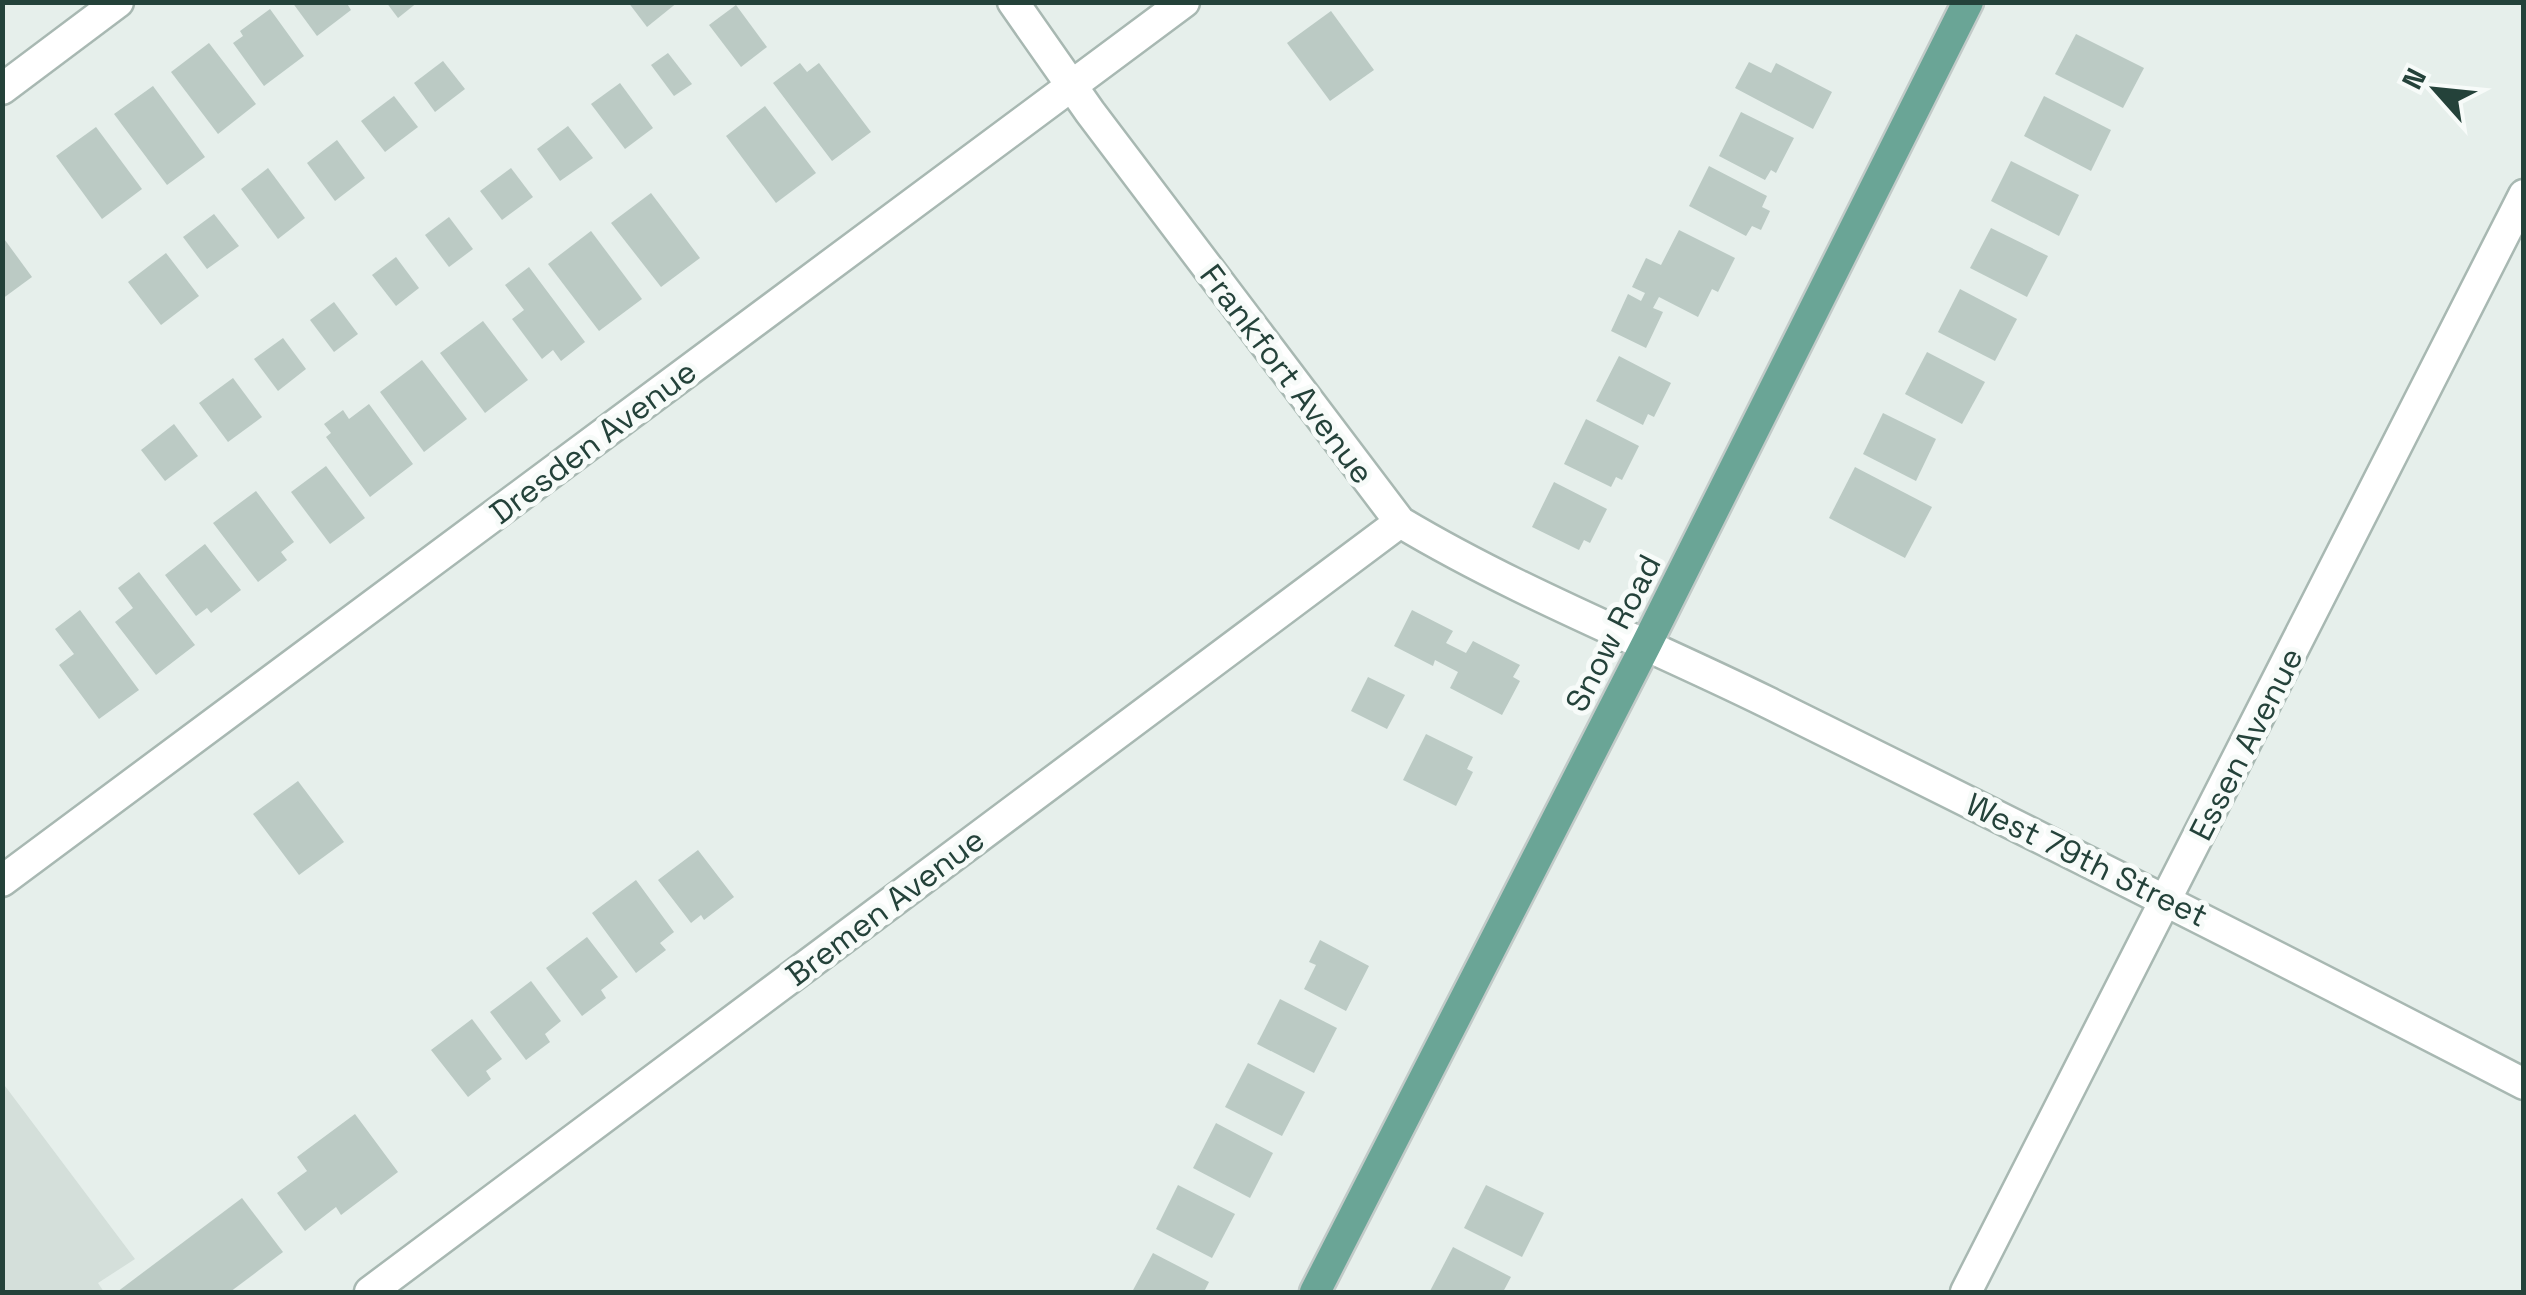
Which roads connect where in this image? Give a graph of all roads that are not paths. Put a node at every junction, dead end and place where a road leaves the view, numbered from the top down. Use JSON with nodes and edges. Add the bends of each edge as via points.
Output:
{"nodes":[{"id":1,"x":118,"y":2,"type":"edge"},
{"id":2,"x":1013,"y":2,"type":"edge"},
{"id":3,"x":1184,"y":2,"type":"edge"},
{"id":4,"x":1968,"y":2,"type":"edge"},
{"id":5,"x":1072,"y":86,"type":"junction"},
{"id":6,"x":2,"y":89,"type":"edge"},
{"id":7,"x":2524,"y":195,"type":"edge"},
{"id":8,"x":1400,"y":522,"type":"junction"},
{"id":9,"x":1647,"y":643,"type":"junction"},
{"id":10,"x":2,"y":881,"type":"edge"},
{"id":11,"x":2167,"y":900,"type":"junction"},
{"id":12,"x":2524,"y":1084,"type":"edge"},
{"id":13,"x":370,"y":1292,"type":"edge"},
{"id":14,"x":1315,"y":1292,"type":"edge"},
{"id":15,"x":1966,"y":1292,"type":"edge"}],
"edges":[{"from":1,"to":6,"type":"street"},
{"from":2,"to":5,"type":"street","name":"Frankfort Avenue"},
{"from":3,"to":5,"type":"street","name":"Dresden Avenue"},
{"from":4,"to":9,"type":"main road","name":"Snow Road"},
{"from":5,"to":8,"type":"street","name":"Frankfort Avenue"},
{"from":5,"to":10,"type":"street","name":"Dresden Avenue"},
{"from":7,"to":11,"type":"street","name":"Essen Avenue"},
{"from":8,"to":9,"type":"street","name":"Frankfort Avenue"},
{"from":8,"to":13,"type":"street","name":"Bremen Avenue"},
{"from":9,"to":11,"type":"street","name":"West 79th Street"},
{"from":9,"to":14,"type":"main road","name":"Snow Road"},
{"from":11,"to":12,"type":"street","name":"West 79th Street"},
{"from":11,"to":15,"type":"street","name":"Essen Avenue"}]}
